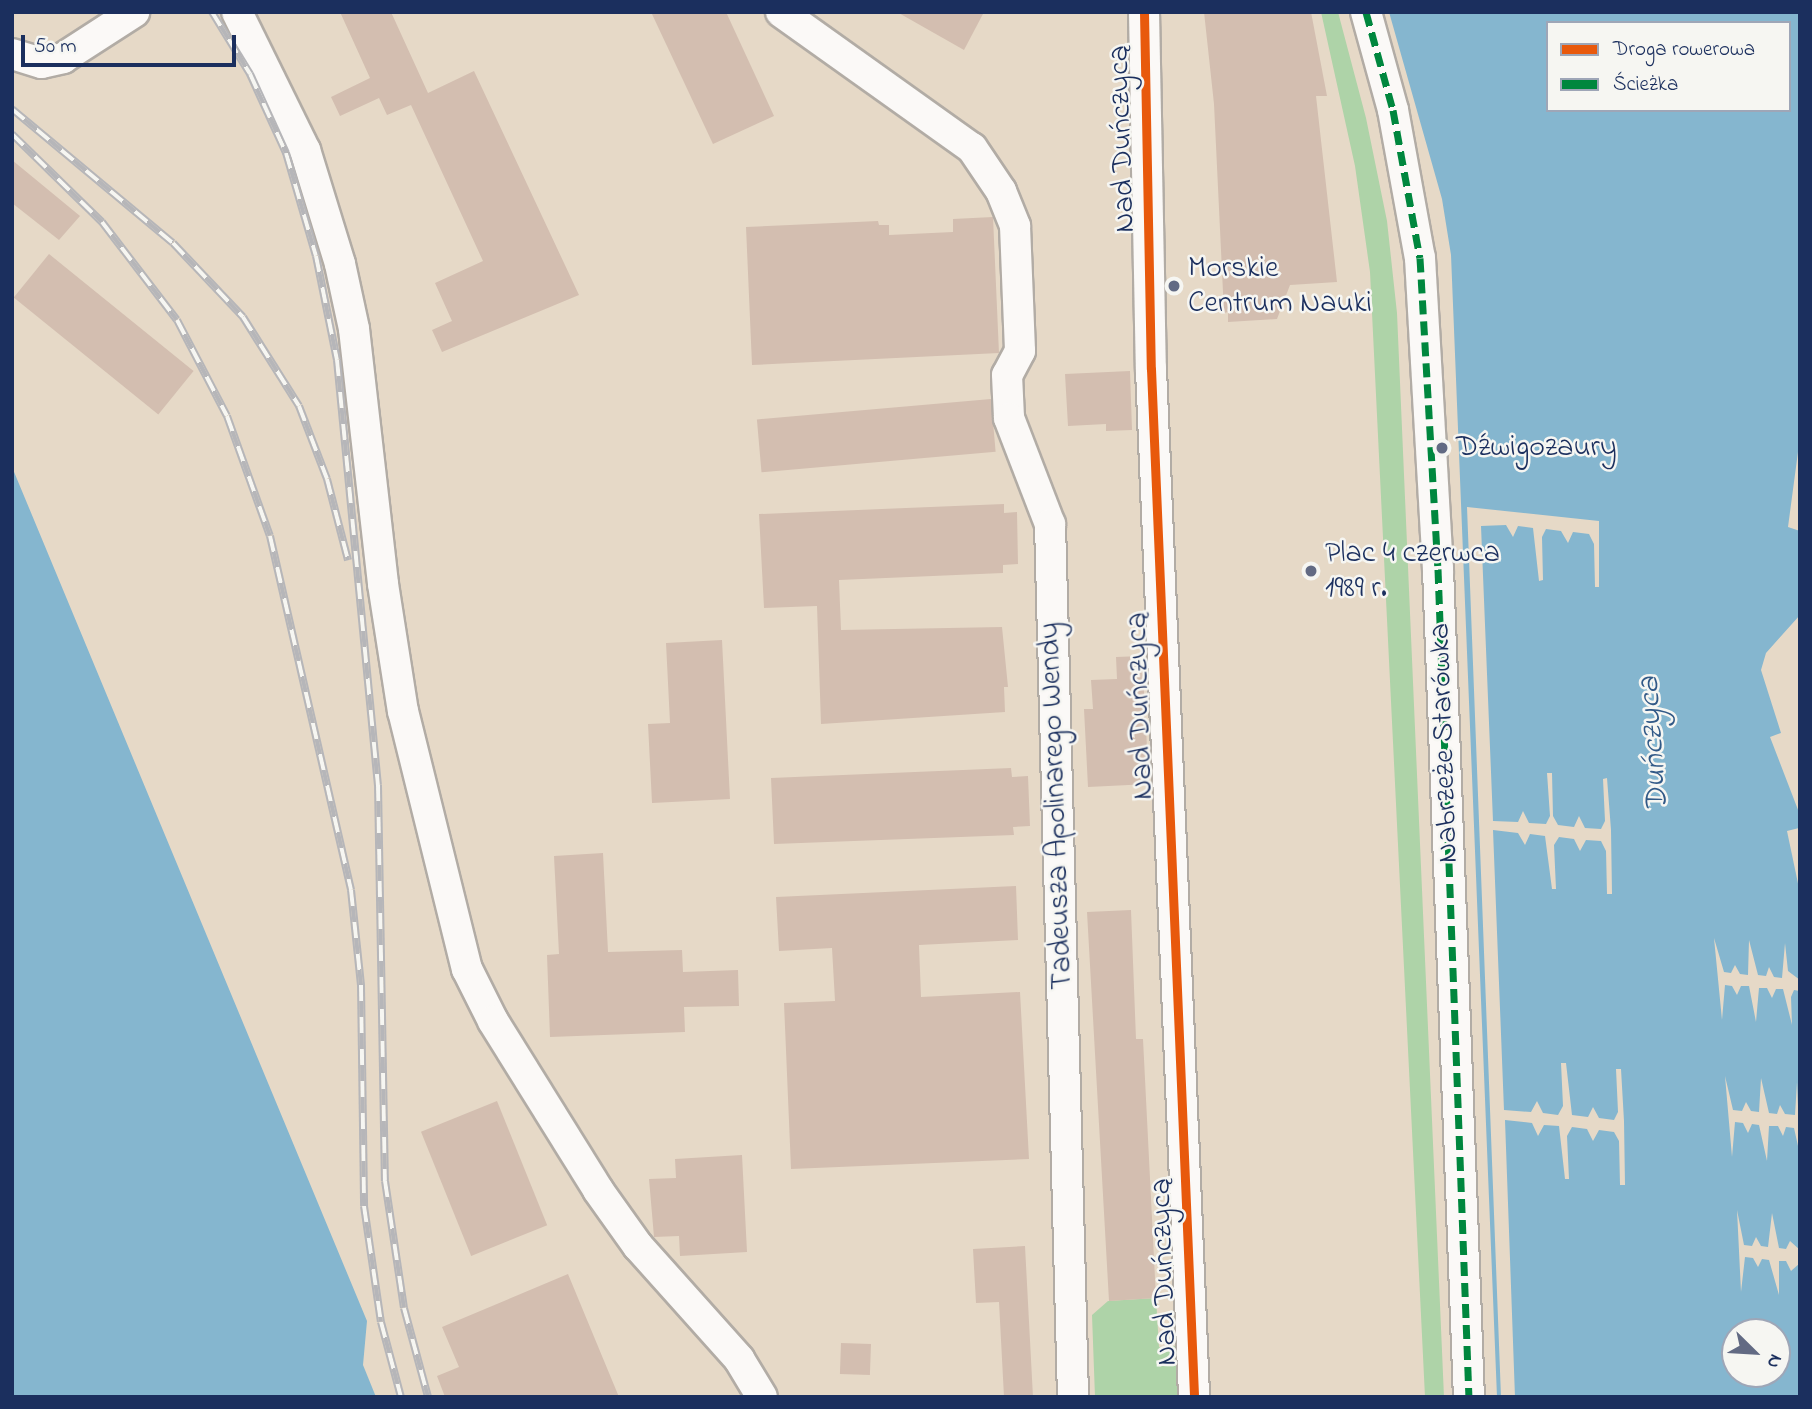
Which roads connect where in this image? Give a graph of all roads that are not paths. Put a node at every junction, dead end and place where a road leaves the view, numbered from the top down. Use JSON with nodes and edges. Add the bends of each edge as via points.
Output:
{"nodes":[{"id":1,"x":134,"y":12,"type":"edge"},
{"id":2,"x":237,"y":12,"type":"edge"},
{"id":3,"x":781,"y":12,"type":"edge"},
{"id":4,"x":1143,"y":12,"type":"edge"},
{"id":5,"x":1366,"y":12,"type":"edge"},
{"id":6,"x":12,"y":54,"type":"edge"},
{"id":7,"x":762,"y":1397,"type":"edge"},
{"id":8,"x":1073,"y":1397,"type":"edge"},
{"id":9,"x":1194,"y":1397,"type":"edge"},
{"id":10,"x":1469,"y":1397,"type":"edge"}],
"edges":[{"from":1,"to":6,"type":"street","via":[[63,58],[42,63]]},
{"from":2,"to":7,"type":"street","via":[[305,150],[340,264],[354,329],[383,584],[403,711],[467,969],[507,1044],[598,1189],[638,1246],[739,1359]]},
{"from":3,"to":8,"type":"street","name":"Tadeusza Apolinarego Wendy","via":[[972,148],[1002,191],[1015,226],[1020,351],[1007,375],[1009,418],[1050,524]]},
{"from":4,"to":9,"type":"street","name":"Nad Duńczycą","via":[[1151,369]]},
{"from":5,"to":10,"type":"street","name":"Nabrzeże Starówka","via":[[1393,110],[1420,258],[1440,621]]}]}
